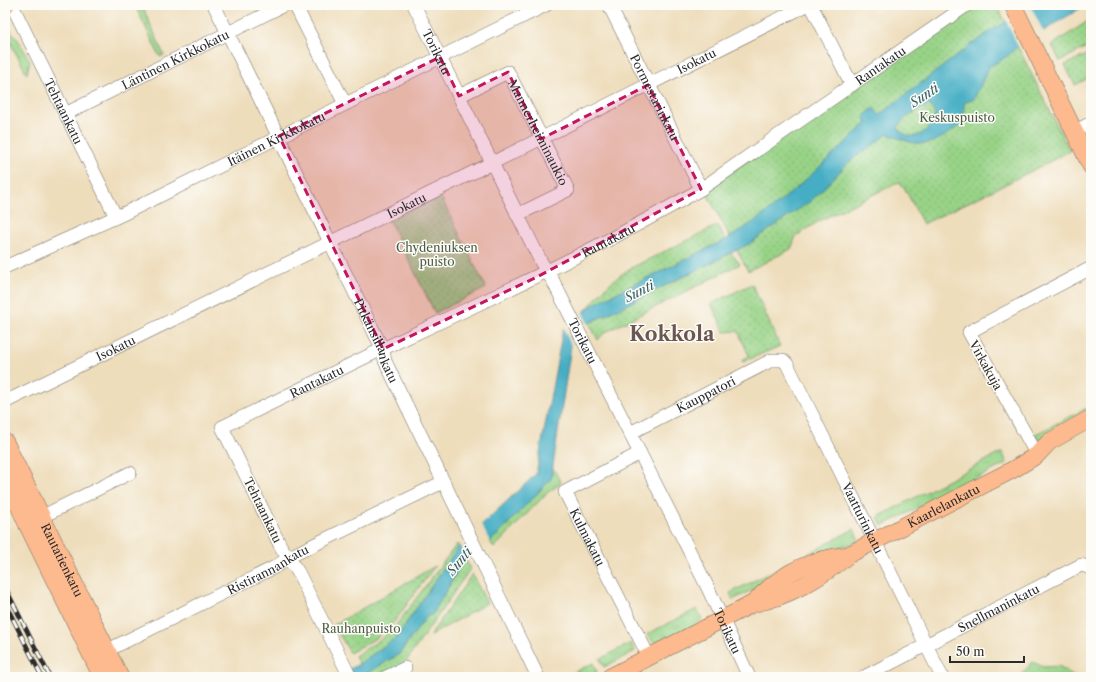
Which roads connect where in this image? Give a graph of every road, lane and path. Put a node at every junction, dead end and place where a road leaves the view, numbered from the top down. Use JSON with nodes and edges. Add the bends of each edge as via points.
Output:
{"nodes":[{"id":1,"x":12,"y":5,"type":"edge"},
{"id":2,"x":214,"y":5,"type":"edge"},
{"id":3,"x":284,"y":5,"type":"edge"},
{"id":4,"x":295,"y":5,"type":"edge"},
{"id":5,"x":414,"y":5,"type":"edge"},
{"id":6,"x":546,"y":5,"type":"edge"},
{"id":7,"x":609,"y":5,"type":"edge"},
{"id":8,"x":806,"y":5,"type":"edge"},
{"id":9,"x":811,"y":5,"type":"edge"},
{"id":10,"x":967,"y":5,"type":"edge"},
{"id":11,"x":1015,"y":8,"type":"edge"},
{"id":12,"x":228,"y":33,"type":"junction"},
{"id":13,"x":440,"y":57,"type":"junction"},
{"id":14,"x":648,"y":85,"type":"junction"},
{"id":15,"x":852,"y":85,"type":"junction"},
{"id":16,"x":459,"y":96,"type":"junction"},
{"id":17,"x":345,"y":104,"type":"junction"},
{"id":18,"x":65,"y":114,"type":"junction"},
{"id":19,"x":1091,"y":123,"type":"edge"},
{"id":20,"x":1074,"y":132,"type":"junction"},
{"id":21,"x":279,"y":136,"type":"junction"},
{"id":22,"x":542,"y":139,"type":"junction"},
{"id":23,"x":492,"y":163,"type":"junction"},
{"id":24,"x":1091,"y":166,"type":"edge"},
{"id":25,"x":701,"y":189,"type":"junction"},
{"id":26,"x":517,"y":215,"type":"junction"},
{"id":27,"x":116,"y":217,"type":"junction"},
{"id":28,"x":330,"y":242,"type":"junction"},
{"id":29,"x":5,"y":267,"type":"edge"},
{"id":30,"x":1091,"y":268,"type":"edge"},
{"id":31,"x":547,"y":272,"type":"junction"},
{"id":32,"x":383,"y":350,"type":"junction"},
{"id":33,"x":783,"y":360,"type":"joint"},
{"id":34,"x":5,"y":402,"type":"edge"},
{"id":35,"x":1091,"y":418,"type":"edge"},
{"id":36,"x":222,"y":427,"type":"joint"},
{"id":37,"x":1091,"y":432,"type":"edge"},
{"id":38,"x":630,"y":433,"type":"junction"},
{"id":39,"x":5,"y":442,"type":"edge"},
{"id":40,"x":640,"y":453,"type":"junction"},
{"id":41,"x":1037,"y":454,"type":"junction"},
{"id":42,"x":130,"y":473,"type":"dead end"},
{"id":43,"x":5,"y":474,"type":"edge"},
{"id":44,"x":443,"y":482,"type":"junction"},
{"id":45,"x":34,"y":520,"type":"junction"},
{"id":46,"x":875,"y":541,"type":"junction"},
{"id":47,"x":288,"y":559,"type":"junction"},
{"id":48,"x":1091,"y":568,"type":"edge"},
{"id":49,"x":723,"y":619,"type":"junction"},
{"id":50,"x":927,"y":644,"type":"junction"},
{"id":51,"x":100,"y":654,"type":"junction"},
{"id":52,"x":649,"y":657,"type":"junction"},
{"id":53,"x":405,"y":668,"type":"dead end"},
{"id":54,"x":347,"y":672,"type":"edge"},
{"id":55,"x":102,"y":677,"type":"edge"},
{"id":56,"x":120,"y":677,"type":"edge"},
{"id":57,"x":386,"y":677,"type":"edge"},
{"id":58,"x":538,"y":677,"type":"edge"},
{"id":59,"x":610,"y":677,"type":"edge"},
{"id":60,"x":749,"y":677,"type":"edge"},
{"id":61,"x":864,"y":677,"type":"edge"},
{"id":62,"x":942,"y":677,"type":"edge"}],
"edges":[{"from":1,"to":18,"type":"street","name":"Tehtaankatu"},
{"from":2,"to":12,"type":"street","name":"Pitkänsillankatu"},
{"from":3,"to":12,"type":"street","name":"Läntinen Kirkkokatu"},
{"from":4,"to":17,"type":"street"},
{"from":5,"to":13,"type":"street","name":"Torikatu"},
{"from":6,"to":13,"type":"street","name":"Itäinen Kirkkokatu"},
{"from":7,"to":14,"type":"street","name":"Pormestarinkatu"},
{"from":8,"to":14,"type":"street","name":"Isokatu"},
{"from":9,"to":15,"type":"street"},
{"from":10,"to":15,"type":"street","name":"Rantakatu"},
{"from":11,"to":20,"type":"main road"},
{"from":12,"to":18,"type":"street","name":"Läntinen Kirkkokatu"},
{"from":12,"to":21,"type":"street","name":"Pitkänsillankatu"},
{"from":13,"to":16,"type":"street","name":"Torikatu"},
{"from":13,"to":17,"type":"street","name":"Itäinen Kirkkokatu"},
{"from":14,"to":22,"type":"street","name":"Isokatu"},
{"from":14,"to":25,"type":"street","name":"Pormestarinkatu"},
{"from":15,"to":25,"type":"street","name":"Rantakatu"},
{"from":16,"to":22,"type":"street","name":"Mannerheiminaukio","via":[[508,72]]},
{"from":16,"to":23,"type":"street","name":"Torikatu"},
{"from":17,"to":21,"type":"street","name":"Itäinen Kirkkokatu"},
{"from":18,"to":27,"type":"street","name":"Tehtaankatu"},
{"from":19,"to":20,"type":"street"},
{"from":20,"to":24,"type":"main road"},
{"from":21,"to":27,"type":"street","name":"Itäinen Kirkkokatu"},
{"from":21,"to":28,"type":"street","name":"Pitkänsillankatu"},
{"from":22,"to":23,"type":"street","name":"Isokatu"},
{"from":22,"to":26,"type":"street","name":"Mannerheiminaukio","via":[[568,190]]},
{"from":23,"to":26,"type":"street","name":"Torikatu"},
{"from":23,"to":28,"type":"street","name":"Isokatu"},
{"from":25,"to":31,"type":"street","name":"Rantakatu"},
{"from":26,"to":31,"type":"street","name":"Torikatu"},
{"from":27,"to":29,"type":"street","name":"Itäinen Kirkkokatu"},
{"from":28,"to":32,"type":"street","name":"Pitkänsillankatu"},
{"from":28,"to":34,"type":"street","name":"Isokatu"},
{"from":30,"to":41,"type":"street","name":"Virkakuja","via":[[968,332]]},
{"from":31,"to":32,"type":"street","name":"Rantakatu"},
{"from":31,"to":38,"type":"street","name":"Torikatu"},
{"from":32,"to":36,"type":"street","name":"Rantakatu"},
{"from":32,"to":44,"type":"street","name":"Pitkänsillankatu","via":[[385,361]]},
{"from":33,"to":38,"type":"street","name":"Kauppatori","via":[[772,360]]},
{"from":33,"to":46,"type":"street","name":"Vaatturinkatu"},
{"from":35,"to":41,"type":"main road","name":"Kaarlelankatu","via":[[1049,442]]},
{"from":36,"to":47,"type":"street","name":"Tehtaankatu"},
{"from":37,"to":41,"type":"main road","name":"Kaarlelankatu","via":[[1059,449]]},
{"from":38,"to":40,"type":"street","name":"Torikatu"},
{"from":39,"to":45,"type":"main road","name":"Rautatienkatu"},
{"from":40,"to":49,"type":"street","name":"Torikatu"},
{"from":40,"to":52,"type":"street","name":"Kulmakatu","via":[[565,492]]},
{"from":41,"to":46,"type":"main road","name":"Kaarlelankatu","via":[[1014,469]]},
{"from":42,"to":45,"type":"street"},
{"from":43,"to":45,"type":"main road","name":"Rautatienkatu"},
{"from":44,"to":47,"type":"street","name":"Ristirannankatu"},
{"from":44,"to":58,"type":"street","name":"Pitkänsillankatu"},
{"from":45,"to":51,"type":"main road","name":"Rautatienkatu"},
{"from":46,"to":49,"type":"main road","name":"Kaarlelankatu","via":[[786,593],[754,603]]},
{"from":46,"to":50,"type":"street","name":"Vaatturinkatu"},
{"from":47,"to":51,"type":"street","name":"Ristirannankatu"},
{"from":47,"to":54,"type":"street","name":"Tehtaankatu","via":[[298,572]]},
{"from":48,"to":50,"type":"street","name":"Snellmaninkatu","via":[[1081,565]]},
{"from":49,"to":52,"type":"main road","name":"Kaarlelankatu"},
{"from":49,"to":60,"type":"street","name":"Torikatu"},
{"from":50,"to":61,"type":"street","name":"Snellmaninkatu"},
{"from":50,"to":62,"type":"street","name":"Vaatturinkatu"},
{"from":51,"to":55,"type":"main road","name":"Rautatienkatu"},
{"from":51,"to":56,"type":"main road","name":"Rautatienkatu"},
{"from":52,"to":59,"type":"main road","name":"Kaarlelankatu"},
{"from":53,"to":57,"type":"street"}]}
